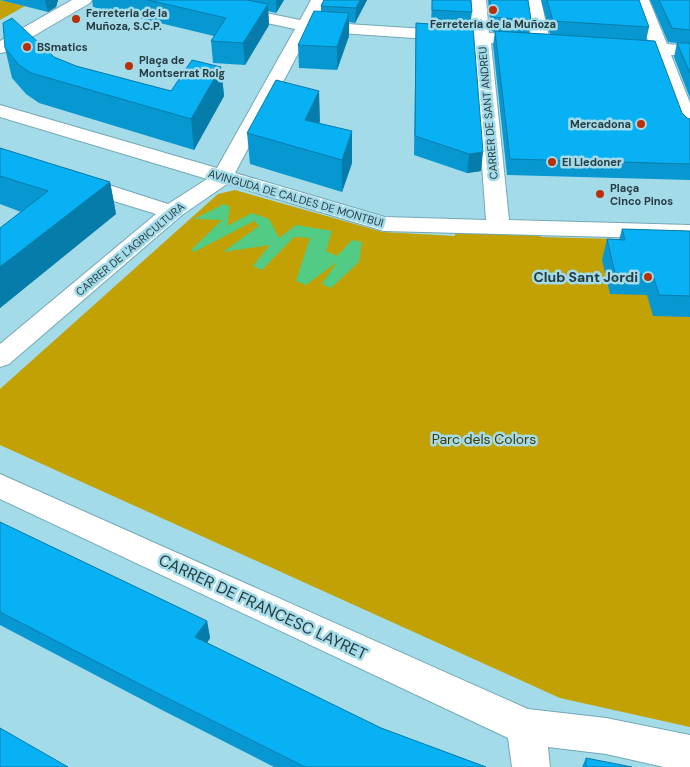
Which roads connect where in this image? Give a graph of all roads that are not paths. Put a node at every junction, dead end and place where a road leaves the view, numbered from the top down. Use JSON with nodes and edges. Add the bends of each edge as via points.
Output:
{"nodes":[{"id":1,"x":57,"y":0,"type":"edge"},
{"id":2,"x":84,"y":0,"type":"edge"},
{"id":3,"x":182,"y":0,"type":"edge"},
{"id":4,"x":319,"y":0,"type":"edge"},
{"id":5,"x":478,"y":0,"type":"edge"},
{"id":6,"x":533,"y":0,"type":"edge"},
{"id":7,"x":641,"y":0,"type":"edge"},
{"id":8,"x":304,"y":26,"type":"junction"},
{"id":9,"x":0,"y":31,"type":"edge"},
{"id":10,"x":481,"y":38,"type":"junction"},
{"id":11,"x":541,"y":42,"type":"junction"},
{"id":12,"x":559,"y":43,"type":"edge"},
{"id":13,"x":605,"y":46,"type":"edge"},
{"id":14,"x":0,"y":48,"type":"edge"},
{"id":15,"x":660,"y":49,"type":"junction"},
{"id":16,"x":690,"y":51,"type":"edge"},
{"id":17,"x":0,"y":111,"type":"edge"},
{"id":18,"x":690,"y":128,"type":"edge"},
{"id":19,"x":56,"y":176,"type":"edge"},
{"id":20,"x":222,"y":178,"type":"junction"},
{"id":21,"x":172,"y":212,"type":"junction"},
{"id":22,"x":498,"y":226,"type":"junction"},
{"id":23,"x":690,"y":232,"type":"edge"},
{"id":24,"x":0,"y":358,"type":"edge"},
{"id":25,"x":0,"y":486,"type":"edge"},
{"id":26,"x":526,"y":727,"type":"junction"},
{"id":27,"x":690,"y":754,"type":"edge"},
{"id":28,"x":531,"y":767,"type":"edge"}],
"edges":[{"from":1,"to":9,"type":"street"},
{"from":2,"to":14,"type":"street"},
{"from":3,"to":8,"type":"street"},
{"from":4,"to":8,"type":"street","name":"CARRER DE L'AGRICULTURA"},
{"from":5,"to":10,"type":"street","name":"CARRER DE SANT ANDREU"},
{"from":6,"to":11,"type":"street"},
{"from":7,"to":15,"type":"street"},
{"from":8,"to":10,"type":"street"},
{"from":8,"to":20,"type":"street","name":"CARRER DE L'AGRICULTURA"},
{"from":10,"to":11,"type":"street"},
{"from":10,"to":22,"type":"street","name":"CARRER DE SANT ANDREU"},
{"from":11,"to":12,"type":"street"},
{"from":13,"to":15,"type":"street"},
{"from":15,"to":16,"type":"street"},
{"from":15,"to":18,"type":"street"},
{"from":17,"to":20,"type":"street","name":"AVINGUDA DE CALDES DE MONTBUI"},
{"from":19,"to":21,"type":"street"},
{"from":20,"to":21,"type":"street","name":"CARRER DE L'AGRICULTURA"},
{"from":20,"to":22,"type":"street","name":"AVINGUDA DE CALDES DE MONTBUI","via":[[384,224]]},
{"from":21,"to":24,"type":"street","name":"CARRER DE L'AGRICULTURA"},
{"from":22,"to":23,"type":"street","name":"AVINGUDA DE CALDES DE MONTBUI"},
{"from":25,"to":26,"type":"street","name":"CARRER DE FRANCESC LAYRET"},
{"from":26,"to":27,"type":"street","name":"CARRER DE FRANCESC LAYRET","via":[[606,736]]},
{"from":26,"to":28,"type":"street"}]}
